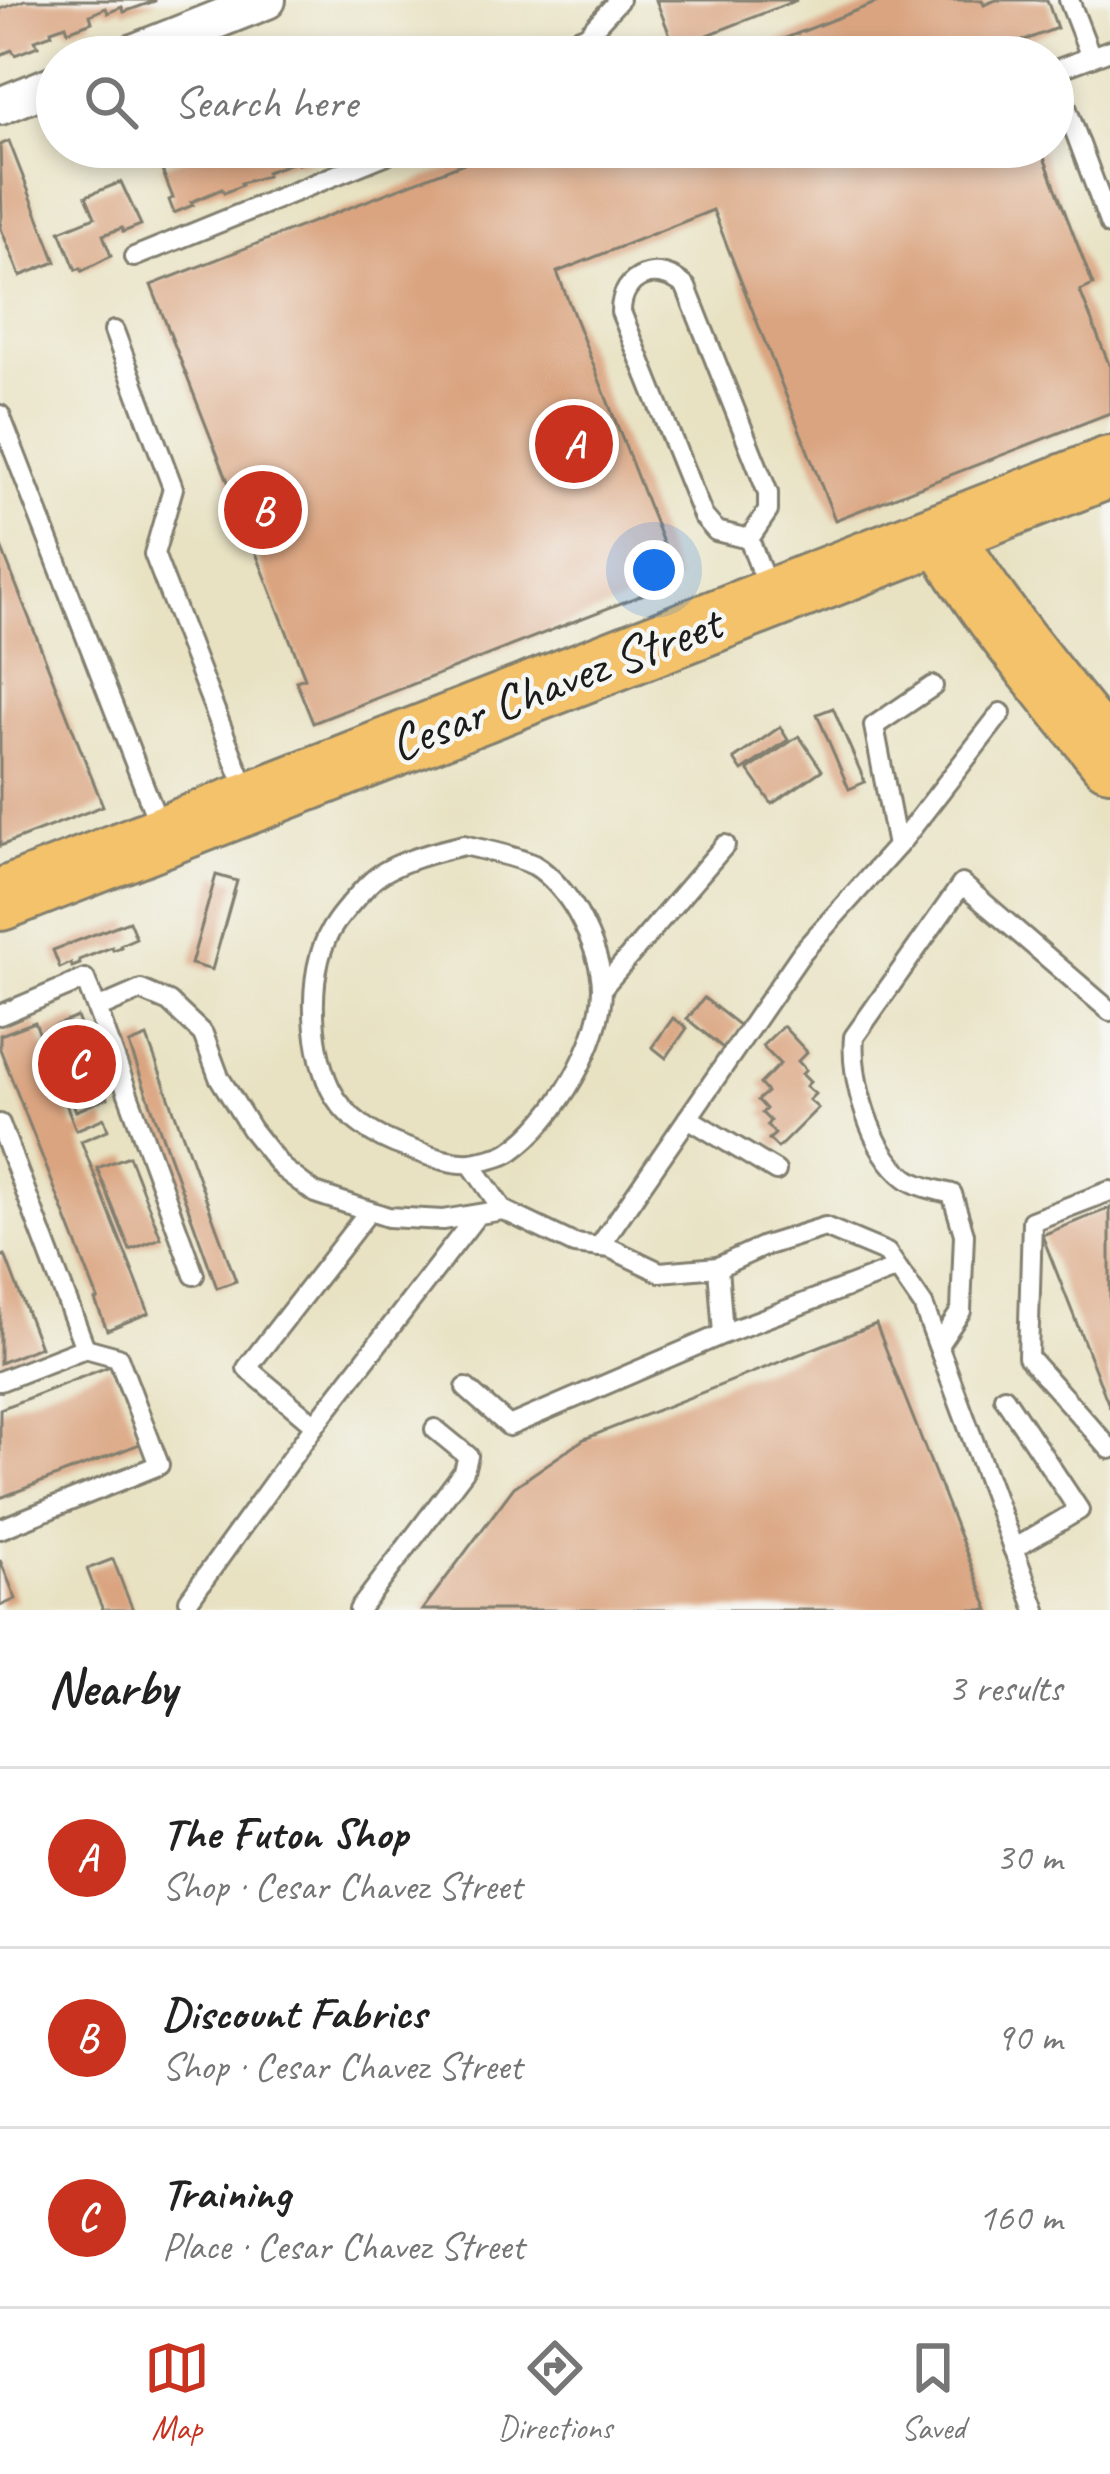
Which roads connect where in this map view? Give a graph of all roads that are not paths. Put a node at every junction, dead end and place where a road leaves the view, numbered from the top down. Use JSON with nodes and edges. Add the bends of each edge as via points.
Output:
{"nodes":[{"id":1,"x":266,"y":0,"type":"edge"},
{"id":2,"x":619,"y":0,"type":"edge"},
{"id":3,"x":1070,"y":0,"type":"edge"},
{"id":4,"x":176,"y":36,"type":"edge"},
{"id":5,"x":584,"y":36,"type":"edge"},
{"id":6,"x":1101,"y":53,"type":"edge"},
{"id":7,"x":36,"y":91,"type":"edge"},
{"id":8,"x":0,"y":106,"type":"edge"},
{"id":9,"x":1074,"y":128,"type":"edge"},
{"id":10,"x":353,"y":168,"type":"edge"},
{"id":11,"x":1110,"y":225,"type":"edge"},
{"id":12,"x":134,"y":257,"type":"dead end"},
{"id":13,"x":114,"y":331,"type":"dead end"},
{"id":14,"x":0,"y":415,"type":"edge"},
{"id":15,"x":1110,"y":467,"type":"edge"},
{"id":16,"x":942,"y":533,"type":"junction"},
{"id":17,"x":749,"y":539,"type":"junction"},
{"id":18,"x":772,"y":598,"type":"junction"},
{"id":19,"x":934,"y":686,"type":"dead end"},
{"id":20,"x":1001,"y":713,"type":"dead end"},
{"id":21,"x":1096,"y":741,"type":"edge"},
{"id":22,"x":251,"y":803,"type":"junction"},
{"id":23,"x":163,"y":836,"type":"junction"},
{"id":24,"x":725,"y":844,"type":"dead end"},
{"id":25,"x":898,"y":846,"type":"junction"},
{"id":26,"x":0,"y":900,"type":"edge"},
{"id":27,"x":602,"y":988,"type":"junction"},
{"id":28,"x":97,"y":1009,"type":"junction"},
{"id":29,"x":1110,"y":1011,"type":"edge"},
{"id":30,"x":0,"y":1015,"type":"edge"},
{"id":31,"x":688,"y":1118,"type":"junction"},
{"id":32,"x":0,"y":1124,"type":"edge"},
{"id":33,"x":471,"y":1164,"type":"junction"},
{"id":34,"x":776,"y":1171,"type":"dead end"},
{"id":35,"x":1110,"y":1191,"type":"edge"},
{"id":36,"x":503,"y":1210,"type":"junction"},
{"id":37,"x":369,"y":1211,"type":"junction"},
{"id":38,"x":477,"y":1215,"type":"junction"},
{"id":39,"x":599,"y":1247,"type":"junction"},
{"id":40,"x":718,"y":1267,"type":"junction"},
{"id":41,"x":897,"y":1268,"type":"junction"},
{"id":42,"x":194,"y":1275,"type":"dead end"},
{"id":43,"x":723,"y":1334,"type":"junction"},
{"id":44,"x":938,"y":1345,"type":"junction"},
{"id":45,"x":85,"y":1348,"type":"junction"},
{"id":46,"x":0,"y":1381,"type":"edge"},
{"id":47,"x":466,"y":1388,"type":"dead end"},
{"id":48,"x":1004,"y":1396,"type":"dead end"},
{"id":49,"x":314,"y":1425,"type":"junction"},
{"id":50,"x":435,"y":1430,"type":"dead end"},
{"id":51,"x":1110,"y":1449,"type":"edge"},
{"id":52,"x":0,"y":1528,"type":"edge"},
{"id":53,"x":1013,"y":1549,"type":"junction"},
{"id":54,"x":189,"y":1600,"type":"dead end"},
{"id":55,"x":359,"y":1610,"type":"edge"},
{"id":56,"x":1036,"y":1610,"type":"edge"}],
"edges":[{"from":1,"to":4,"type":"street"},
{"from":2,"to":5,"type":"lane"},
{"from":3,"to":6,"type":"lane"},
{"from":7,"to":8,"type":"street"},
{"from":9,"to":11,"type":"lane"},
{"from":10,"to":12,"type":"lane"},
{"from":13,"to":22,"type":"lane","via":[[173,488],[154,554]]},
{"from":14,"to":23,"type":"lane"},
{"from":15,"to":16,"type":"main road","name":"Cesar Chavez Street"},
{"from":16,"to":18,"type":"main road","name":"Cesar Chavez Street"},
{"from":16,"to":21,"type":"main road"},
{"from":17,"to":17,"type":"lane","via":[[768,511],[768,493],[686,287],[662,272],[644,276],[628,286],[621,312],[703,516],[716,531]]},
{"from":17,"to":18,"type":"lane"},
{"from":18,"to":22,"type":"main road","name":"Cesar Chavez Street"},
{"from":19,"to":25,"type":"lane","via":[[874,726]]},
{"from":20,"to":25,"type":"lane"},
{"from":22,"to":23,"type":"main road","name":"Cesar Chavez Street"},
{"from":23,"to":26,"type":"main road","name":"Cesar Chavez Street"},
{"from":24,"to":27,"type":"lane"},
{"from":25,"to":31,"type":"lane","via":[[803,951]]},
{"from":27,"to":33,"type":"lane","via":[[588,1051],[539,1126],[509,1153]]},
{"from":27,"to":33,"type":"lane","via":[[570,899],[537,866],[464,845],[374,878],[334,924],[313,1004],[331,1090],[380,1139]]},
{"from":28,"to":30,"type":"lane","via":[[85,979]]},
{"from":28,"to":37,"type":"lane","via":[[140,990],[169,1002],[203,1034],[219,1077],[283,1168],[315,1193]]},
{"from":28,"to":42,"type":"lane"},
{"from":29,"to":44,"type":"lane","via":[[962,884],[854,1037],[857,1088],[886,1158],[909,1181],[952,1194],[964,1234],[961,1311]]},
{"from":31,"to":34,"type":"lane"},
{"from":31,"to":39,"type":"lane"},
{"from":32,"to":45,"type":"lane"},
{"from":33,"to":36,"type":"lane"},
{"from":35,"to":51,"type":"lane","via":[[1032,1221],[1028,1357]]},
{"from":36,"to":38,"type":"lane"},
{"from":36,"to":39,"type":"lane","via":[[574,1244]]},
{"from":37,"to":38,"type":"lane","via":[[443,1220]]},
{"from":37,"to":49,"type":"lane","via":[[247,1368]]},
{"from":38,"to":49,"type":"lane"},
{"from":39,"to":40,"type":"lane","via":[[660,1272]]},
{"from":40,"to":41,"type":"lane","via":[[825,1227],[887,1253]]},
{"from":40,"to":43,"type":"lane"},
{"from":41,"to":43,"type":"lane"},
{"from":41,"to":44,"type":"lane"},
{"from":43,"to":47,"type":"lane","via":[[509,1426]]},
{"from":44,"to":53,"type":"lane"},
{"from":45,"to":46,"type":"lane"},
{"from":45,"to":52,"type":"lane","via":[[118,1357],[159,1465]]},
{"from":48,"to":53,"type":"lane","via":[[1079,1510]]},
{"from":49,"to":54,"type":"lane"},
{"from":50,"to":55,"type":"lane","via":[[468,1456],[464,1471]]},
{"from":53,"to":56,"type":"lane"}]}
